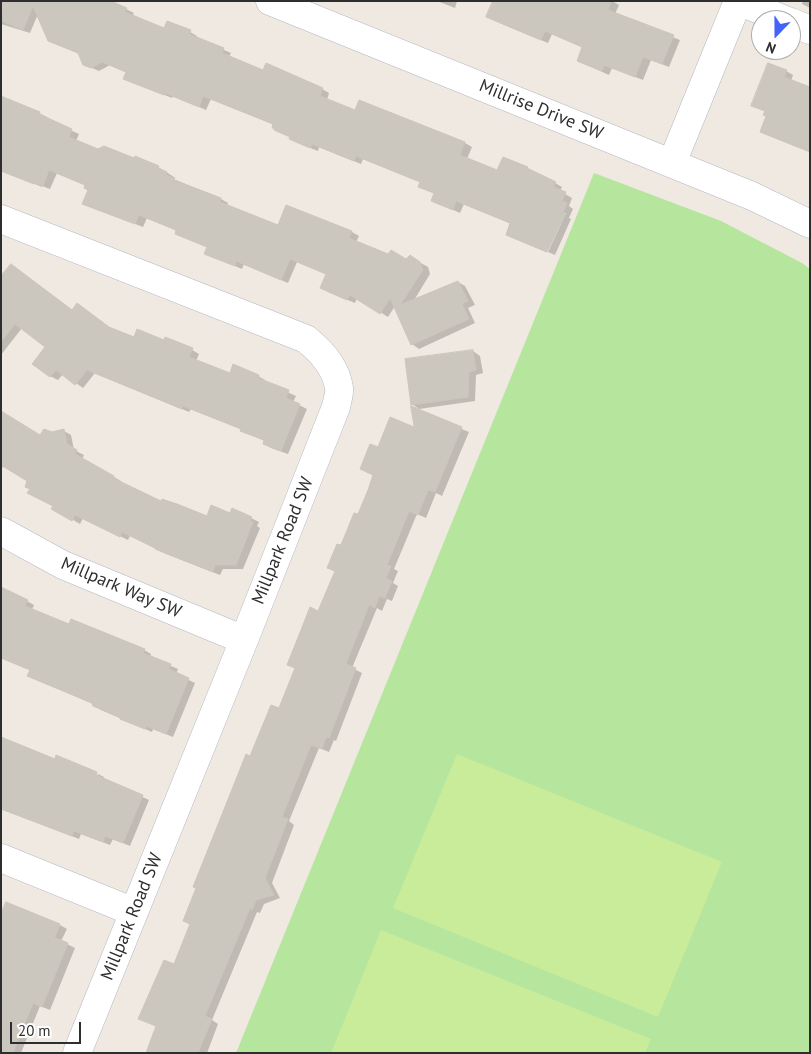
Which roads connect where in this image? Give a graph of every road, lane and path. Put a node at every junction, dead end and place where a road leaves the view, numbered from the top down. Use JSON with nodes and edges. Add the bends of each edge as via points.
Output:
{"nodes":[{"id":1,"x":270,"y":1,"type":"edge"},
{"id":2,"x":738,"y":1,"type":"edge"},
{"id":3,"x":760,"y":10,"type":"edge"},
{"id":4,"x":672,"y":163,"type":"junction"},
{"id":5,"x":1,"y":219,"type":"edge"},
{"id":6,"x":810,"y":224,"type":"edge"},
{"id":7,"x":1,"y":531,"type":"edge"},
{"id":8,"x":244,"y":640,"type":"junction"},
{"id":9,"x":1,"y":858,"type":"edge"},
{"id":10,"x":134,"y":912,"type":"junction"},
{"id":11,"x":77,"y":1053,"type":"edge"}],
"edges":[{"from":1,"to":4,"type":"street","name":"Millrise Drive SW"},
{"from":2,"to":3,"type":"street"},
{"from":2,"to":4,"type":"street"},
{"from":4,"to":6,"type":"street","name":"Millrise Drive SW"},
{"from":5,"to":8,"type":"street","name":"Millpark Road SW","via":[[306,339],[322,352],[339,388],[336,407]]},
{"from":7,"to":8,"type":"street","name":"Millpark Way SW","via":[[63,565]]},
{"from":8,"to":10,"type":"street","name":"Millpark Road SW"},
{"from":9,"to":10,"type":"street"},
{"from":10,"to":11,"type":"street","name":"Millpark Road SW"}]}
